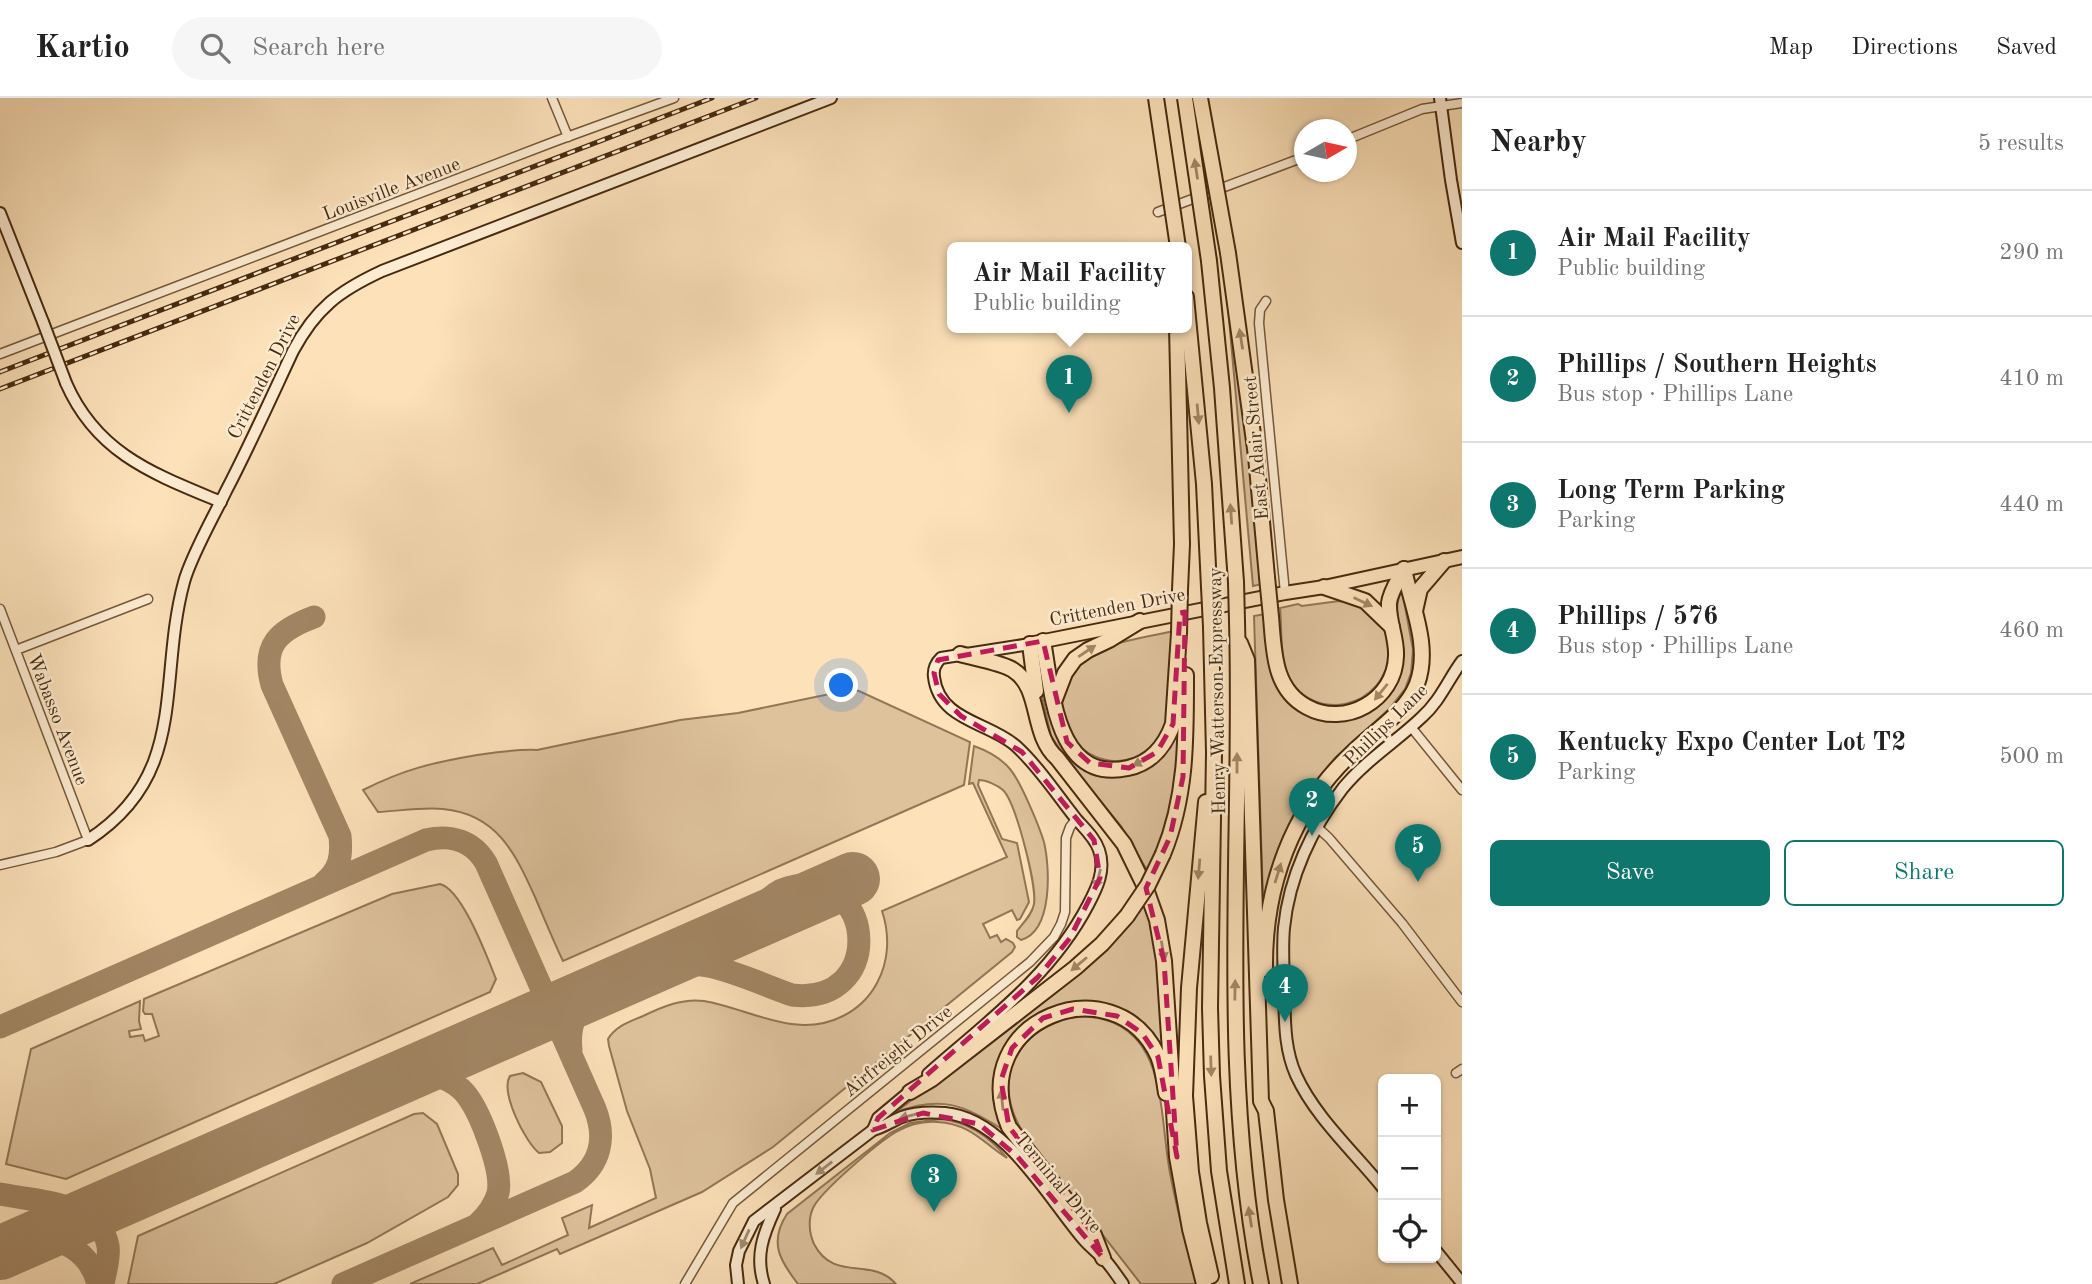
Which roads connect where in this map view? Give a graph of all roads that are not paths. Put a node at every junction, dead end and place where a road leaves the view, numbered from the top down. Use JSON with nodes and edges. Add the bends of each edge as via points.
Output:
{"nodes":[{"id":1,"x":552,"y":98,"type":"edge"},
{"id":2,"x":674,"y":98,"type":"edge"},
{"id":3,"x":831,"y":98,"type":"edge"},
{"id":4,"x":1157,"y":98,"type":"edge"},
{"id":5,"x":1185,"y":98,"type":"edge"},
{"id":6,"x":1200,"y":98,"type":"edge"},
{"id":7,"x":1440,"y":102,"type":"edge"},
{"id":8,"x":1462,"y":103,"type":"edge"},
{"id":9,"x":1357,"y":136,"type":"edge"},
{"id":10,"x":568,"y":137,"type":"junction"},
{"id":11,"x":1294,"y":161,"type":"edge"},
{"id":12,"x":1158,"y":212,"type":"dead end"},
{"id":13,"x":0,"y":213,"type":"edge"},
{"id":14,"x":1177,"y":242,"type":"edge"},
{"id":15,"x":1462,"y":243,"type":"edge"},
{"id":16,"x":1266,"y":301,"type":"dead end"},
{"id":17,"x":1177,"y":333,"type":"edge"},
{"id":18,"x":1190,"y":333,"type":"edge"},
{"id":19,"x":0,"y":354,"type":"edge"},
{"id":20,"x":221,"y":502,"type":"junction"},
{"id":21,"x":1462,"y":556,"type":"edge"},
{"id":22,"x":1444,"y":561,"type":"junction"},
{"id":23,"x":1404,"y":569,"type":"junction"},
{"id":24,"x":1324,"y":587,"type":"junction"},
{"id":25,"x":1285,"y":593,"type":"junction"},
{"id":26,"x":148,"y":599,"type":"dead end"},
{"id":27,"x":0,"y":609,"type":"edge"},
{"id":28,"x":1415,"y":612,"type":"junction"},
{"id":29,"x":1140,"y":621,"type":"junction"},
{"id":30,"x":1393,"y":628,"type":"junction"},
{"id":31,"x":1182,"y":633,"type":"junction"},
{"id":32,"x":1238,"y":638,"type":"junction"},
{"id":33,"x":1036,"y":642,"type":"junction"},
{"id":34,"x":16,"y":650,"type":"junction"},
{"id":35,"x":960,"y":654,"type":"junction"},
{"id":36,"x":1462,"y":661,"type":"edge"},
{"id":37,"x":1054,"y":701,"type":"junction"},
{"id":38,"x":1411,"y":727,"type":"junction"},
{"id":39,"x":1214,"y":753,"type":"junction"},
{"id":40,"x":1057,"y":758,"type":"junction"},
{"id":41,"x":1462,"y":790,"type":"edge"},
{"id":42,"x":1076,"y":819,"type":"junction"},
{"id":43,"x":1317,"y":827,"type":"junction"},
{"id":44,"x":88,"y":840,"type":"junction"},
{"id":45,"x":0,"y":865,"type":"edge"},
{"id":46,"x":1462,"y":1002,"type":"edge"},
{"id":47,"x":910,"y":1092,"type":"junction"},
{"id":48,"x":1266,"y":1111,"type":"junction"},
{"id":49,"x":873,"y":1130,"type":"junction"},
{"id":50,"x":1178,"y":1157,"type":"junction"},
{"id":51,"x":1378,"y":1182,"type":"edge"},
{"id":52,"x":776,"y":1206,"type":"junction"},
{"id":53,"x":1441,"y":1257,"type":"edge"},
{"id":54,"x":1103,"y":1258,"type":"junction"},
{"id":55,"x":1462,"y":1283,"type":"edge"},
{"id":56,"x":685,"y":1284,"type":"edge"},
{"id":57,"x":737,"y":1284,"type":"edge"},
{"id":58,"x":764,"y":1284,"type":"edge"},
{"id":59,"x":1123,"y":1284,"type":"edge"},
{"id":60,"x":1204,"y":1284,"type":"edge"},
{"id":61,"x":1213,"y":1284,"type":"edge"},
{"id":62,"x":1237,"y":1284,"type":"edge"},
{"id":63,"x":1261,"y":1284,"type":"edge"},
{"id":64,"x":1290,"y":1284,"type":"edge"}],
"edges":[{"from":1,"to":10,"type":"street"},
{"from":2,"to":10,"type":"street","name":"Louisville Avenue"},
{"from":3,"to":20,"type":"main road","name":"Crittenden Drive","via":[[352,285],[322,307],[305,328]]},
{"from":4,"to":14,"type":"highway","bridge":true},
{"from":32,"to":5,"type":"highway","name":"Henry Watterson Expressway","one_way":true,"bridge":true,"via":[[1222,388]]},
{"from":30,"to":6,"type":"highway","one_way":true,"bridge":true,"via":[[1395,666],[1384,690],[1359,710],[1328,714],[1306,707],[1285,687],[1277,671],[1250,408]]},
{"from":7,"to":8,"type":"street"},
{"from":7,"to":9,"type":"street"},
{"from":7,"to":15,"type":"main road"},
{"from":10,"to":19,"type":"street","name":"Louisville Avenue"},
{"from":11,"to":12,"type":"street"},
{"from":13,"to":20,"type":"main road","bridge":true,"via":[[66,383],[87,421],[117,451]]},
{"from":16,"to":25,"type":"street","name":"East Adair Street","via":[[1259,323]]},
{"from":17,"to":31,"type":"highway","bridge":true},
{"from":18,"to":39,"type":"highway","name":"Henry Watterson Expressway","one_way":true,"bridge":true,"via":[[1202,456]]},
{"from":20,"to":44,"type":"main road","name":"Crittenden Drive","via":[[183,585],[164,728],[152,769],[122,814]]},
{"from":21,"to":22,"type":"main road","name":"Crittenden Drive"},
{"from":22,"to":23,"type":"main road","name":"Crittenden Drive"},
{"from":22,"to":28,"type":"highway","via":[[1420,589]]},
{"from":23,"to":24,"type":"main road","name":"Crittenden Drive"},
{"from":23,"to":28,"type":"highway"},
{"from":23,"to":30,"type":"highway","via":[[1390,598]]},
{"from":24,"to":25,"type":"main road","name":"Crittenden Drive"},
{"from":24,"to":30,"type":"highway","one_way":true,"via":[[1365,601]]},
{"from":25,"to":29,"type":"main road","name":"Crittenden Drive"},
{"from":26,"to":34,"type":"street"},
{"from":27,"to":34,"type":"street","name":"Wabasso Avenue"},
{"from":48,"to":28,"type":"highway","one_way":true,"via":[[1270,1099],[1266,933],[1276,877],[1309,803],[1336,768],[1398,713],[1411,695],[1422,653]]},
{"from":29,"to":33,"type":"main road","name":"Crittenden Drive"},
{"from":37,"to":29,"type":"highway","one_way":true,"via":[[1075,659]]},
{"from":31,"to":37,"type":"highway","one_way":true,"via":[[1173,724],[1162,748],[1147,761],[1121,769],[1085,760],[1063,736]]},
{"from":31,"to":47,"type":"highway","one_way":true,"bridge":true,"via":[[1183,777],[1175,819],[1148,885],[1102,944]]},
{"from":32,"to":48,"type":"highway","via":[[1247,660],[1259,1068]]},
{"from":63,"to":32,"type":"highway","name":"Henry Watterson Expressway","one_way":true,"via":[[1244,1176],[1236,1074]]},
{"from":33,"to":35,"type":"main road","name":"Crittenden Drive"},
{"from":33,"to":37,"type":"highway"},
{"from":33,"to":40,"type":"highway","via":[[1034,679],[1043,727]]},
{"from":34,"to":44,"type":"street","name":"Wabasso Avenue"},
{"from":35,"to":40,"type":"highway","via":[[1009,668],[1024,678],[1041,736]]},
{"from":35,"to":42,"type":"main road","name":"Crittenden Drive","via":[[936,663],[934,676],[945,703],[1014,744]]},
{"from":36,"to":38,"type":"main road","name":"Phillips Lane","via":[[1435,704]]},
{"from":38,"to":41,"type":"street"},
{"from":38,"to":43,"type":"main road","name":"Phillips Lane","via":[[1350,780]]},
{"from":39,"to":61,"type":"highway","one_way":true,"via":[[1204,814],[1184,1064],[1191,1172]]},
{"from":39,"to":62,"type":"highway","name":"Henry Watterson Expressway","one_way":true,"via":[[1212,1076],[1219,1171]]},
{"from":40,"to":50,"type":"highway","one_way":true,"via":[[1124,844],[1155,911],[1164,961]]},
{"from":42,"to":47,"type":"main road","one_way":true,"via":[[1094,840],[1101,868],[1093,897],[1070,938],[1025,990]]},
{"from":42,"to":56,"type":"street","name":"Airfreight Drive","via":[[1066,838],[1065,912],[1054,937],[1030,962],[733,1203]]},
{"from":43,"to":46,"type":"street","via":[[1395,914]]},
{"from":43,"to":51,"type":"main road","name":"Phillips Lane","via":[[1298,868],[1284,926],[1289,1054],[1316,1108]]},
{"from":44,"to":45,"type":"street","name":"Crittenden Drive"},
{"from":47,"to":49,"type":"main road","via":[[878,1118]]},
{"from":48,"to":64,"type":"highway"},
{"from":49,"to":52,"type":"main road","name":"Terminal Drive","one_way":true},
{"from":54,"to":49,"type":"main road","name":"Terminal Drive","one_way":true,"via":[[1017,1156],[979,1124],[953,1114],[923,1113]]},
{"from":54,"to":50,"type":"highway","one_way":true,"via":[[1094,1236],[1007,1121],[1001,1080],[1021,1035],[1043,1018],[1073,1009],[1102,1011],[1142,1033],[1158,1056]]},
{"from":50,"to":60,"type":"highway"},
{"from":52,"to":57,"type":"main road","name":"Terminal Drive","one_way":true,"via":[[754,1221],[744,1237],[736,1265]]},
{"from":52,"to":58,"type":"main road","via":[[760,1247]]},
{"from":53,"to":55,"type":"main road"},
{"from":54,"to":59,"type":"main road","name":"Terminal Drive"}]}
